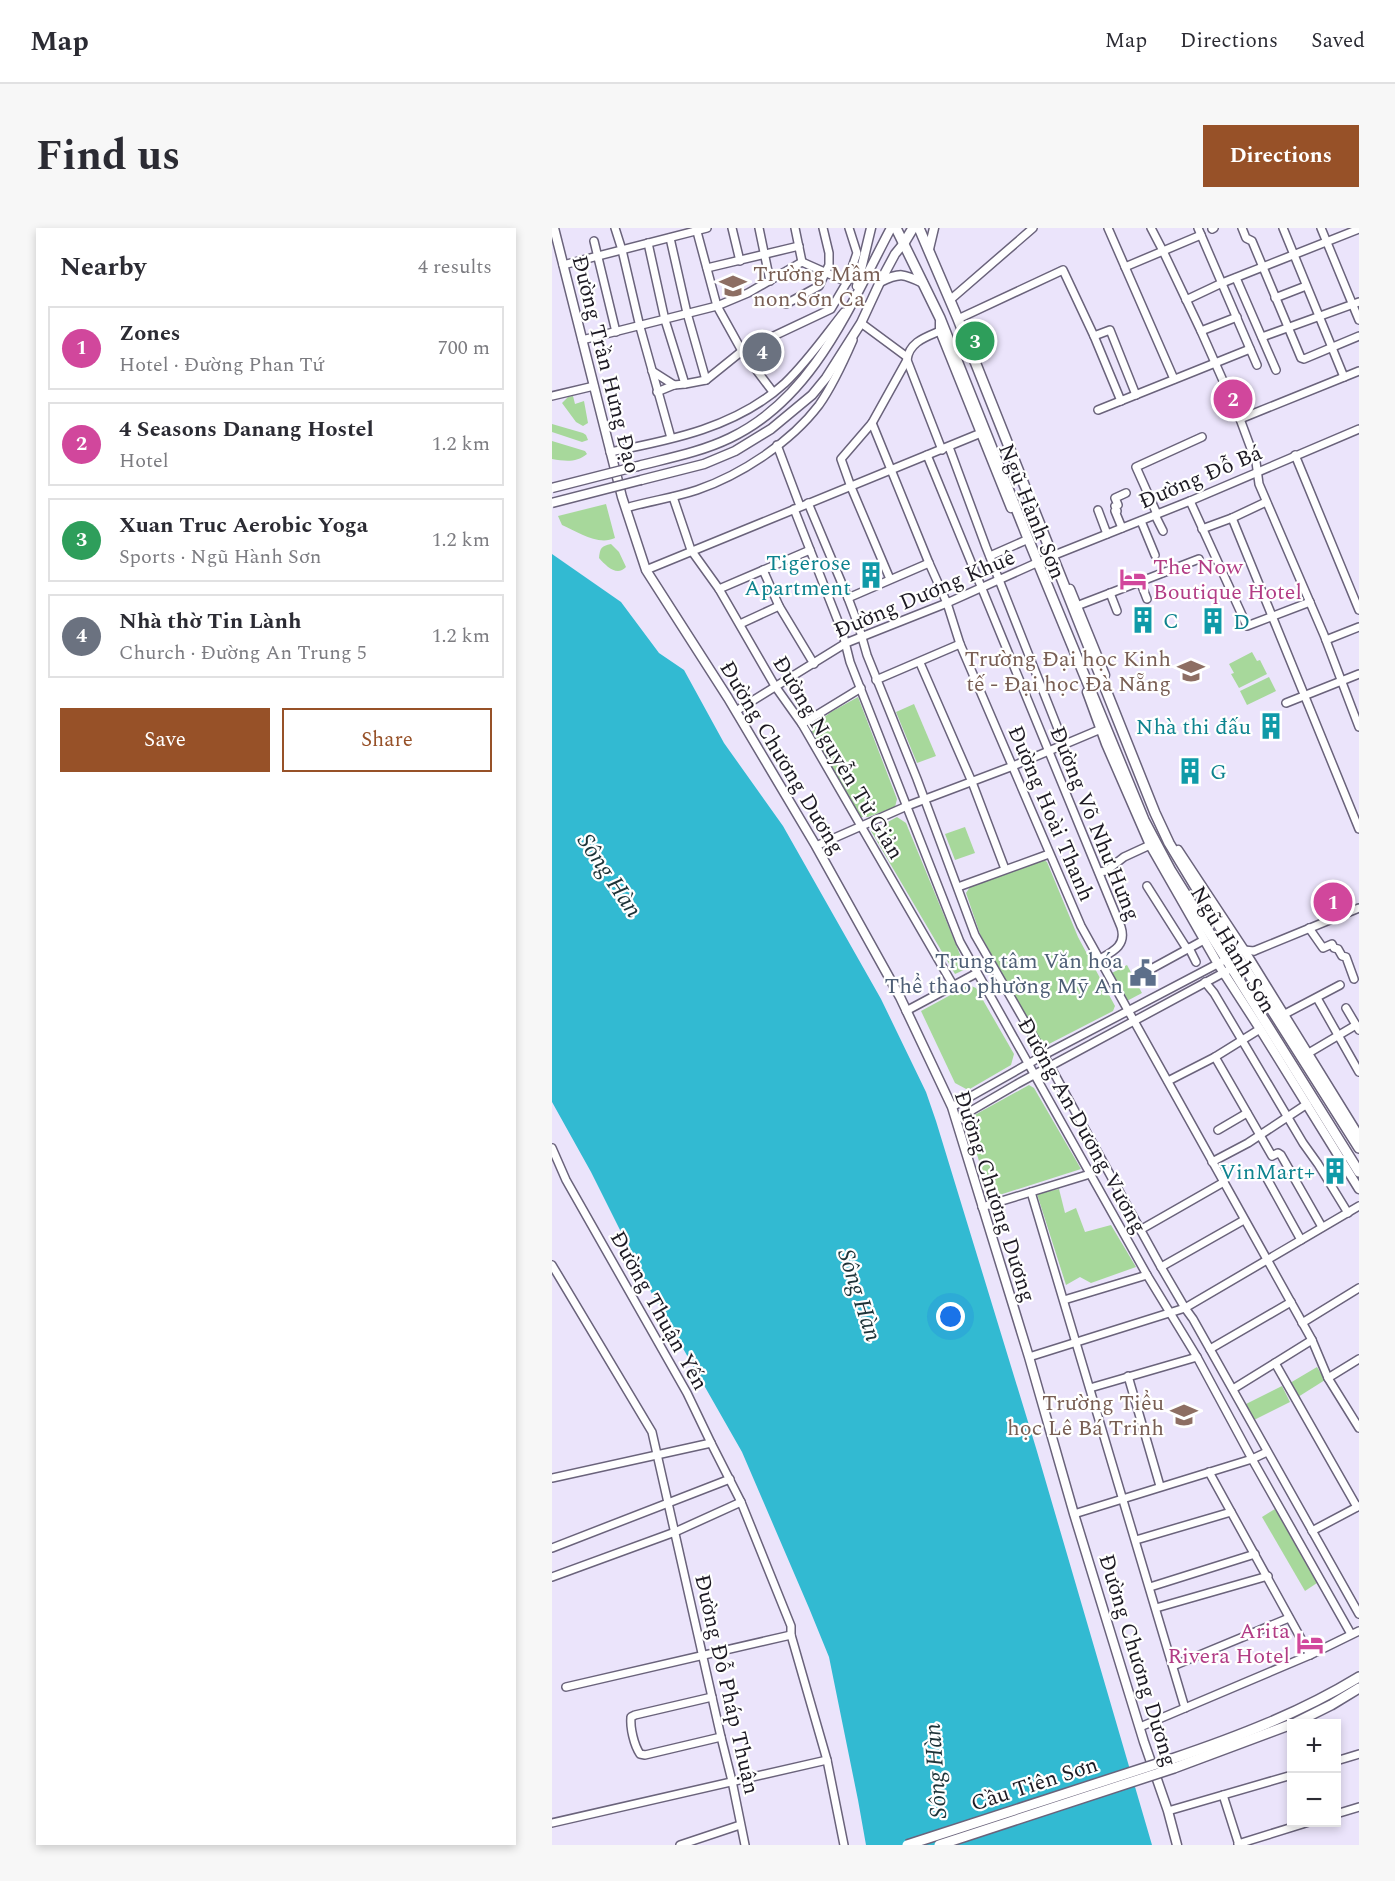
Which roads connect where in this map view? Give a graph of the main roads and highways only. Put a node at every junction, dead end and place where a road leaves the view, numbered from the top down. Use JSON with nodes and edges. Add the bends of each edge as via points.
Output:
{"nodes":[{"id":1,"x":554,"y":228,"type":"edge"},
{"id":2,"x":871,"y":228,"type":"edge"},
{"id":3,"x":891,"y":228,"type":"edge"},
{"id":4,"x":896,"y":228,"type":"edge"},
{"id":5,"x":913,"y":228,"type":"edge"},
{"id":6,"x":919,"y":228,"type":"edge"},
{"id":7,"x":934,"y":228,"type":"edge"},
{"id":8,"x":904,"y":243,"type":"junction"},
{"id":9,"x":929,"y":249,"type":"junction"},
{"id":10,"x":880,"y":282,"type":"junction"},
{"id":11,"x":923,"y":283,"type":"junction"},
{"id":12,"x":853,"y":300,"type":"junction"},
{"id":13,"x":940,"y":318,"type":"junction"},
{"id":14,"x":552,"y":488,"type":"edge"},
{"id":15,"x":552,"y":503,"type":"edge"},
{"id":16,"x":626,"y":508,"type":"joint"},
{"id":17,"x":1054,"y":556,"type":"junction"},
{"id":18,"x":1036,"y":564,"type":"junction"},
{"id":19,"x":1076,"y":607,"type":"junction"},
{"id":20,"x":1103,"y":729,"type":"junction"},
{"id":21,"x":1245,"y":955,"type":"junction"},
{"id":22,"x":1225,"y":966,"type":"junction"},
{"id":23,"x":1359,"y":1136,"type":"edge"},
{"id":24,"x":1359,"y":1148,"type":"edge"},
{"id":25,"x":1359,"y":1172,"type":"edge"},
{"id":26,"x":1359,"y":1189,"type":"edge"},
{"id":27,"x":1359,"y":1677,"type":"edge"},
{"id":28,"x":1359,"y":1688,"type":"edge"},
{"id":29,"x":1302,"y":1719,"type":"edge"},
{"id":30,"x":1287,"y":1726,"type":"edge"},
{"id":31,"x":1173,"y":1764,"type":"junction"},
{"id":32,"x":907,"y":1845,"type":"edge"},
{"id":33,"x":939,"y":1845,"type":"edge"},
{"id":34,"x":1177,"y":1845,"type":"edge"}],
"edges":[{"from":1,"to":16,"type":"main road","name":"Đường Trần Hưng Đạo"},
{"from":2,"to":12,"type":"main road"},
{"from":3,"to":12,"type":"main road"},
{"from":4,"to":8,"type":"highway"},
{"from":5,"to":8,"type":"highway"},
{"from":6,"to":9,"type":"highway","name":"Ngũ Hành Sơn"},
{"from":7,"to":9,"type":"main road"},
{"from":8,"to":10,"type":"main road"},
{"from":8,"to":11,"type":"highway"},
{"from":9,"to":17,"type":"highway","name":"Ngũ Hành Sơn"},
{"from":10,"to":11,"type":"main road","via":[[894,275],[906,275]]},
{"from":10,"to":15,"type":"main road","bridge":true,"via":[[861,323],[826,378],[771,429],[735,452],[704,464]]},
{"from":11,"to":13,"type":"highway"},
{"from":12,"to":14,"type":"main road","bridge":true,"via":[[815,366],[791,394],[729,439],[701,450]]},
{"from":13,"to":18,"type":"highway","name":"Ngũ Hành Sơn"},
{"from":13,"to":18,"type":"main road","name":"Ngũ Hành Sơn","via":[[940,331]]},
{"from":16,"to":34,"type":"main road","name":"Đường Chương Dương","via":[[646,570],[816,846],[906,1011],[957,1119]]},
{"from":17,"to":19,"type":"main road","name":"Ngũ Hành Sơn"},
{"from":17,"to":19,"type":"highway","name":"Ngũ Hành Sơn"},
{"from":18,"to":20,"type":"highway","name":"Ngũ Hành Sơn"},
{"from":19,"to":21,"type":"highway","name":"Ngũ Hành Sơn","via":[[1169,843]]},
{"from":20,"to":22,"type":"highway","name":"Ngũ Hành Sơn","via":[[1143,820]]},
{"from":20,"to":22,"type":"main road","name":"Ngũ Hành Sơn","via":[[1150,845],[1204,940]]},
{"from":21,"to":23,"type":"main road","name":"Ngũ Hành Sơn"},
{"from":21,"to":24,"type":"highway"},
{"from":22,"to":25,"type":"highway","name":"Ngũ Hành Sơn"},
{"from":22,"to":26,"type":"main road","name":"Ngũ Hành Sơn"},
{"from":27,"to":31,"type":"highway","via":[[1283,1717]]},
{"from":28,"to":29,"type":"highway"},
{"from":30,"to":31,"type":"highway"},
{"from":31,"to":32,"type":"highway","name":"Cầu Tiên Sơn","bridge":true},
{"from":31,"to":33,"type":"highway","name":"Cầu Tiên Sơn","bridge":true}]}
